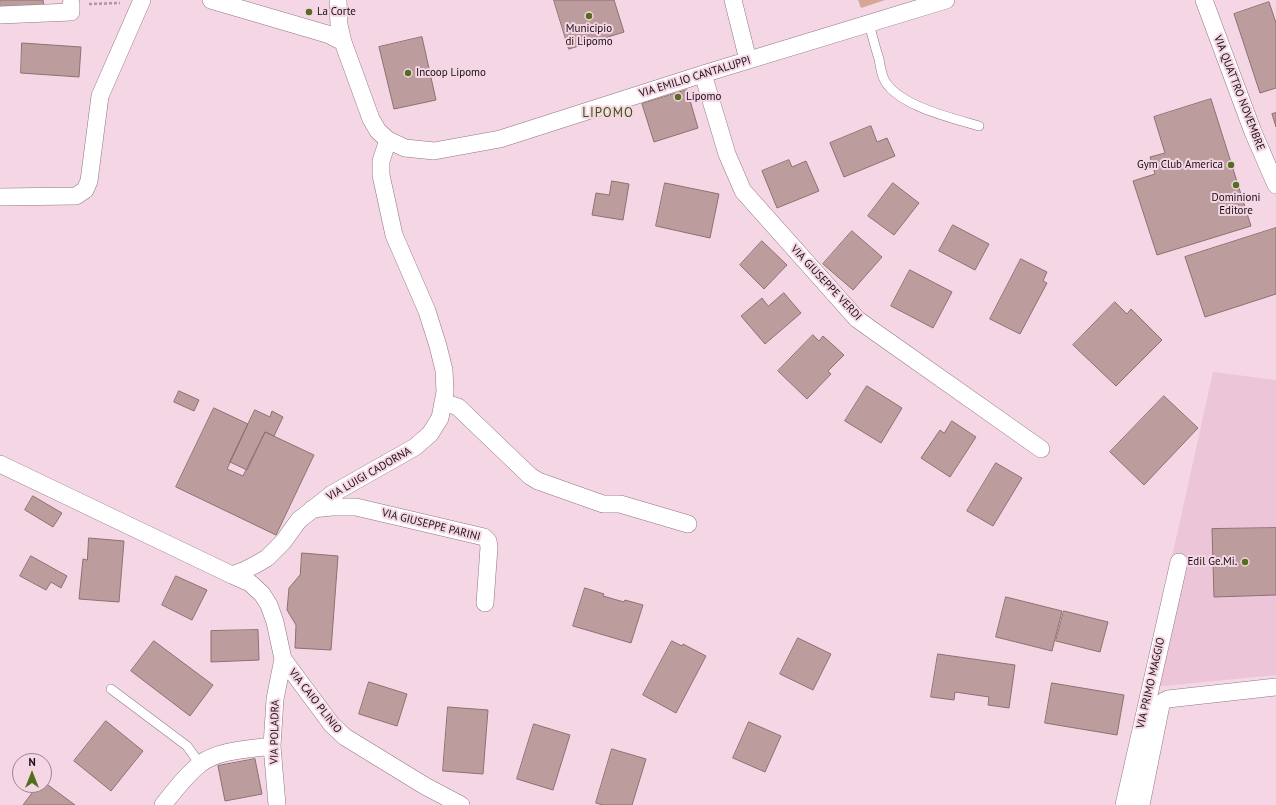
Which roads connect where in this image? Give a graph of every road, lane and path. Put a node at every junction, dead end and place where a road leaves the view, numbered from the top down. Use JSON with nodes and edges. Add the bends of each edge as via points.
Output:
{"nodes":[{"id":1,"x":212,"y":0,"type":"edge"},
{"id":2,"x":338,"y":0,"type":"edge"},
{"id":3,"x":733,"y":0,"type":"edge"},
{"id":4,"x":946,"y":0,"type":"edge"},
{"id":5,"x":1204,"y":0,"type":"edge"},
{"id":6,"x":142,"y":1,"type":"edge"},
{"id":7,"x":71,"y":4,"type":"joint"},
{"id":8,"x":0,"y":15,"type":"edge"},
{"id":9,"x":869,"y":23,"type":"junction"},
{"id":10,"x":343,"y":42,"type":"junction"},
{"id":11,"x":748,"y":60,"type":"junction"},
{"id":12,"x":703,"y":74,"type":"junction"},
{"id":13,"x":979,"y":126,"type":"dead end"},
{"id":14,"x":388,"y":140,"type":"junction"},
{"id":15,"x":1276,"y":185,"type":"edge"},
{"id":16,"x":0,"y":197,"type":"edge"},
{"id":17,"x":443,"y":402,"type":"junction"},
{"id":18,"x":1041,"y":449,"type":"dead end"},
{"id":19,"x":0,"y":464,"type":"edge"},
{"id":20,"x":311,"y":510,"type":"junction"},
{"id":21,"x":688,"y":524,"type":"dead end"},
{"id":22,"x":1179,"y":562,"type":"dead end"},
{"id":23,"x":232,"y":575,"type":"junction"},
{"id":24,"x":485,"y":603,"type":"dead end"},
{"id":25,"x":283,"y":660,"type":"junction"},
{"id":26,"x":1276,"y":687,"type":"edge"},
{"id":27,"x":111,"y":689,"type":"dead end"},
{"id":28,"x":272,"y":746,"type":"junction"},
{"id":29,"x":200,"y":764,"type":"junction"},
{"id":30,"x":162,"y":805,"type":"edge"},
{"id":31,"x":277,"y":805,"type":"edge"},
{"id":32,"x":462,"y":805,"type":"edge"},
{"id":33,"x":1124,"y":805,"type":"edge"},
{"id":34,"x":1141,"y":805,"type":"edge"}],
"edges":[{"from":1,"to":10,"type":"street","via":[[327,34]]},
{"from":2,"to":10,"type":"street","name":"VIA EMILIO CANTALUPPI"},
{"from":3,"to":11,"type":"street"},
{"from":4,"to":9,"type":"street","name":"VIA EMILIO CANTALUPPI"},
{"from":5,"to":15,"type":"street","name":"VIA QUATTRO NOVEMBRE","via":[[1253,132]]},
{"from":6,"to":7,"type":"path"},
{"from":6,"to":16,"type":"street","via":[[100,96],[90,181],[85,190],[76,196]]},
{"from":7,"to":8,"type":"street","via":[[71,12]]},
{"from":9,"to":11,"type":"street","name":"VIA EMILIO CANTALUPPI"},
{"from":9,"to":13,"type":"lane","via":[[883,77],[890,88],[915,104]]},
{"from":10,"to":14,"type":"street","name":"VIA EMILIO CANTALUPPI","via":[[371,119],[378,131]]},
{"from":11,"to":12,"type":"street","name":"VIA EMILIO CANTALUPPI"},
{"from":12,"to":14,"type":"street","name":"VIA EMILIO CANTALUPPI","via":[[500,139],[434,151],[405,148]]},
{"from":12,"to":18,"type":"street","name":"VIA GIUSEPPE VERDI","via":[[727,154],[743,191],[849,310],[868,327]]},
{"from":14,"to":17,"type":"street","name":"VIA LUIGI CADORNA","via":[[381,161],[386,202],[394,235],[427,311],[438,346],[444,370]]},
{"from":17,"to":20,"type":"street","name":"VIA LUIGI CADORNA","via":[[440,418],[430,434],[415,447],[332,494]]},
{"from":17,"to":21,"type":"street","via":[[458,407],[538,481],[602,504],[620,504]]},
{"from":19,"to":23,"type":"street"},
{"from":20,"to":23,"type":"street","name":"VIA LUIGI CADORNA","via":[[299,520],[271,555]]},
{"from":20,"to":24,"type":"street","name":"VIA GIUSEPPE PARINI","via":[[356,507],[484,537],[489,547]]},
{"from":22,"to":33,"type":"street","name":"VIA PRIMO MAGGIO"},
{"from":23,"to":25,"type":"street","name":"VIA CAIO PLINIO","via":[[250,583],[269,605]]},
{"from":25,"to":28,"type":"street","name":"VIA POLADRA","via":[[274,699]]},
{"from":25,"to":32,"type":"street","name":"VIA CAIO PLINIO","via":[[332,725],[345,737],[425,786]]},
{"from":26,"to":34,"type":"street","via":[[1164,700]]},
{"from":27,"to":29,"type":"lane","via":[[187,746]]},
{"from":28,"to":29,"type":"street","via":[[238,750],[207,759]]},
{"from":28,"to":31,"type":"street","name":"VIA POLADRA"},
{"from":29,"to":30,"type":"street"}]}
